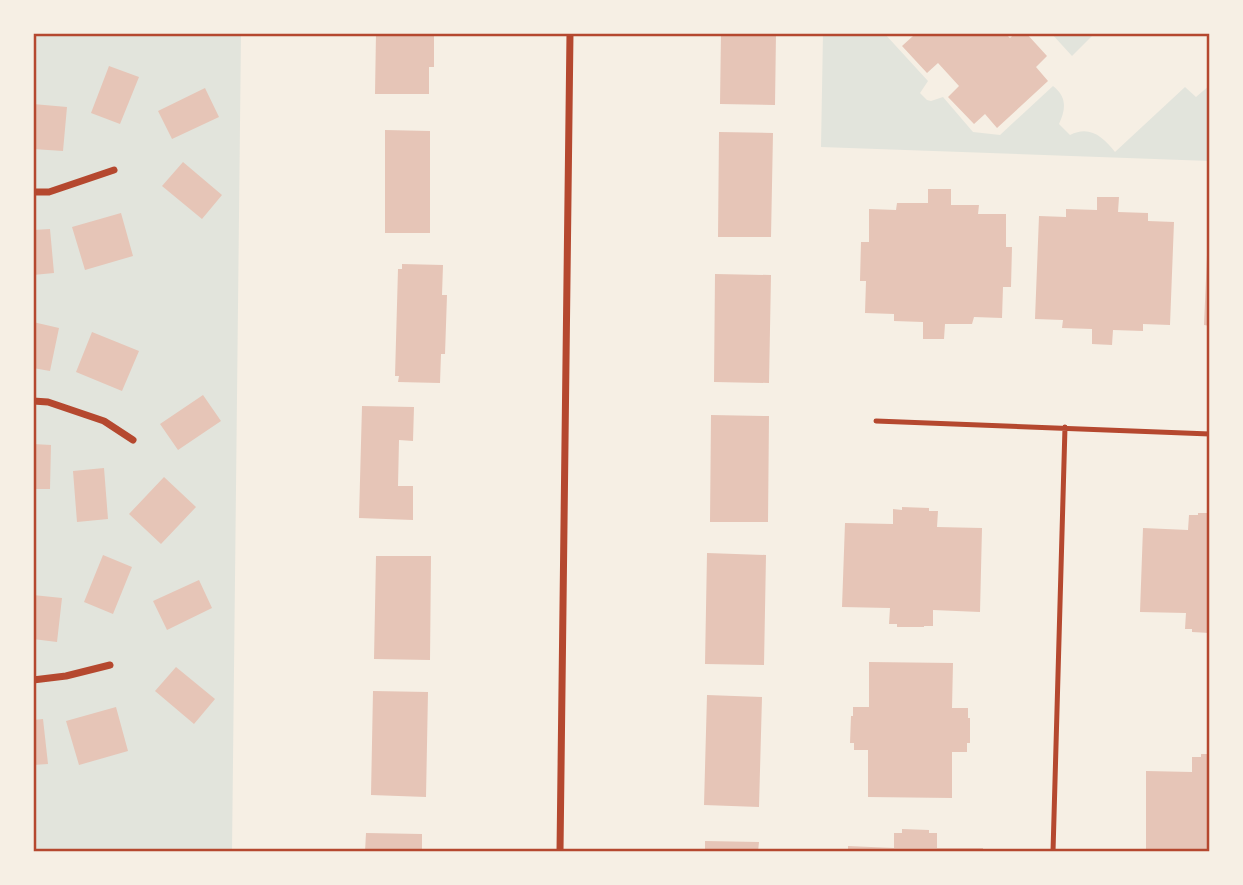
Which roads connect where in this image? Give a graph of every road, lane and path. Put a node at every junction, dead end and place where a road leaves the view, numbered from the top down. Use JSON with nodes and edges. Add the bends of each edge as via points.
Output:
{"nodes":[{"id":1,"x":569,"y":33,"type":"edge"},
{"id":2,"x":114,"y":170,"type":"dead end"},
{"id":3,"x":33,"y":192,"type":"edge"},
{"id":4,"x":33,"y":401,"type":"edge"},
{"id":5,"x":876,"y":421,"type":"dead end"},
{"id":6,"x":1065,"y":428,"type":"junction"},
{"id":7,"x":1210,"y":434,"type":"edge"},
{"id":8,"x":133,"y":440,"type":"dead end"},
{"id":9,"x":110,"y":665,"type":"dead end"},
{"id":10,"x":33,"y":680,"type":"edge"},
{"id":11,"x":560,"y":852,"type":"edge"},
{"id":12,"x":1054,"y":852,"type":"edge"}],
"edges":[{"from":1,"to":11,"type":"street"},
{"from":2,"to":3,"type":"street","via":[[49,192]]},
{"from":4,"to":8,"type":"street","via":[[104,421]]},
{"from":5,"to":6,"type":"lane"},
{"from":6,"to":7,"type":"lane"},
{"from":6,"to":12,"type":"lane"},
{"from":9,"to":10,"type":"street"}]}
